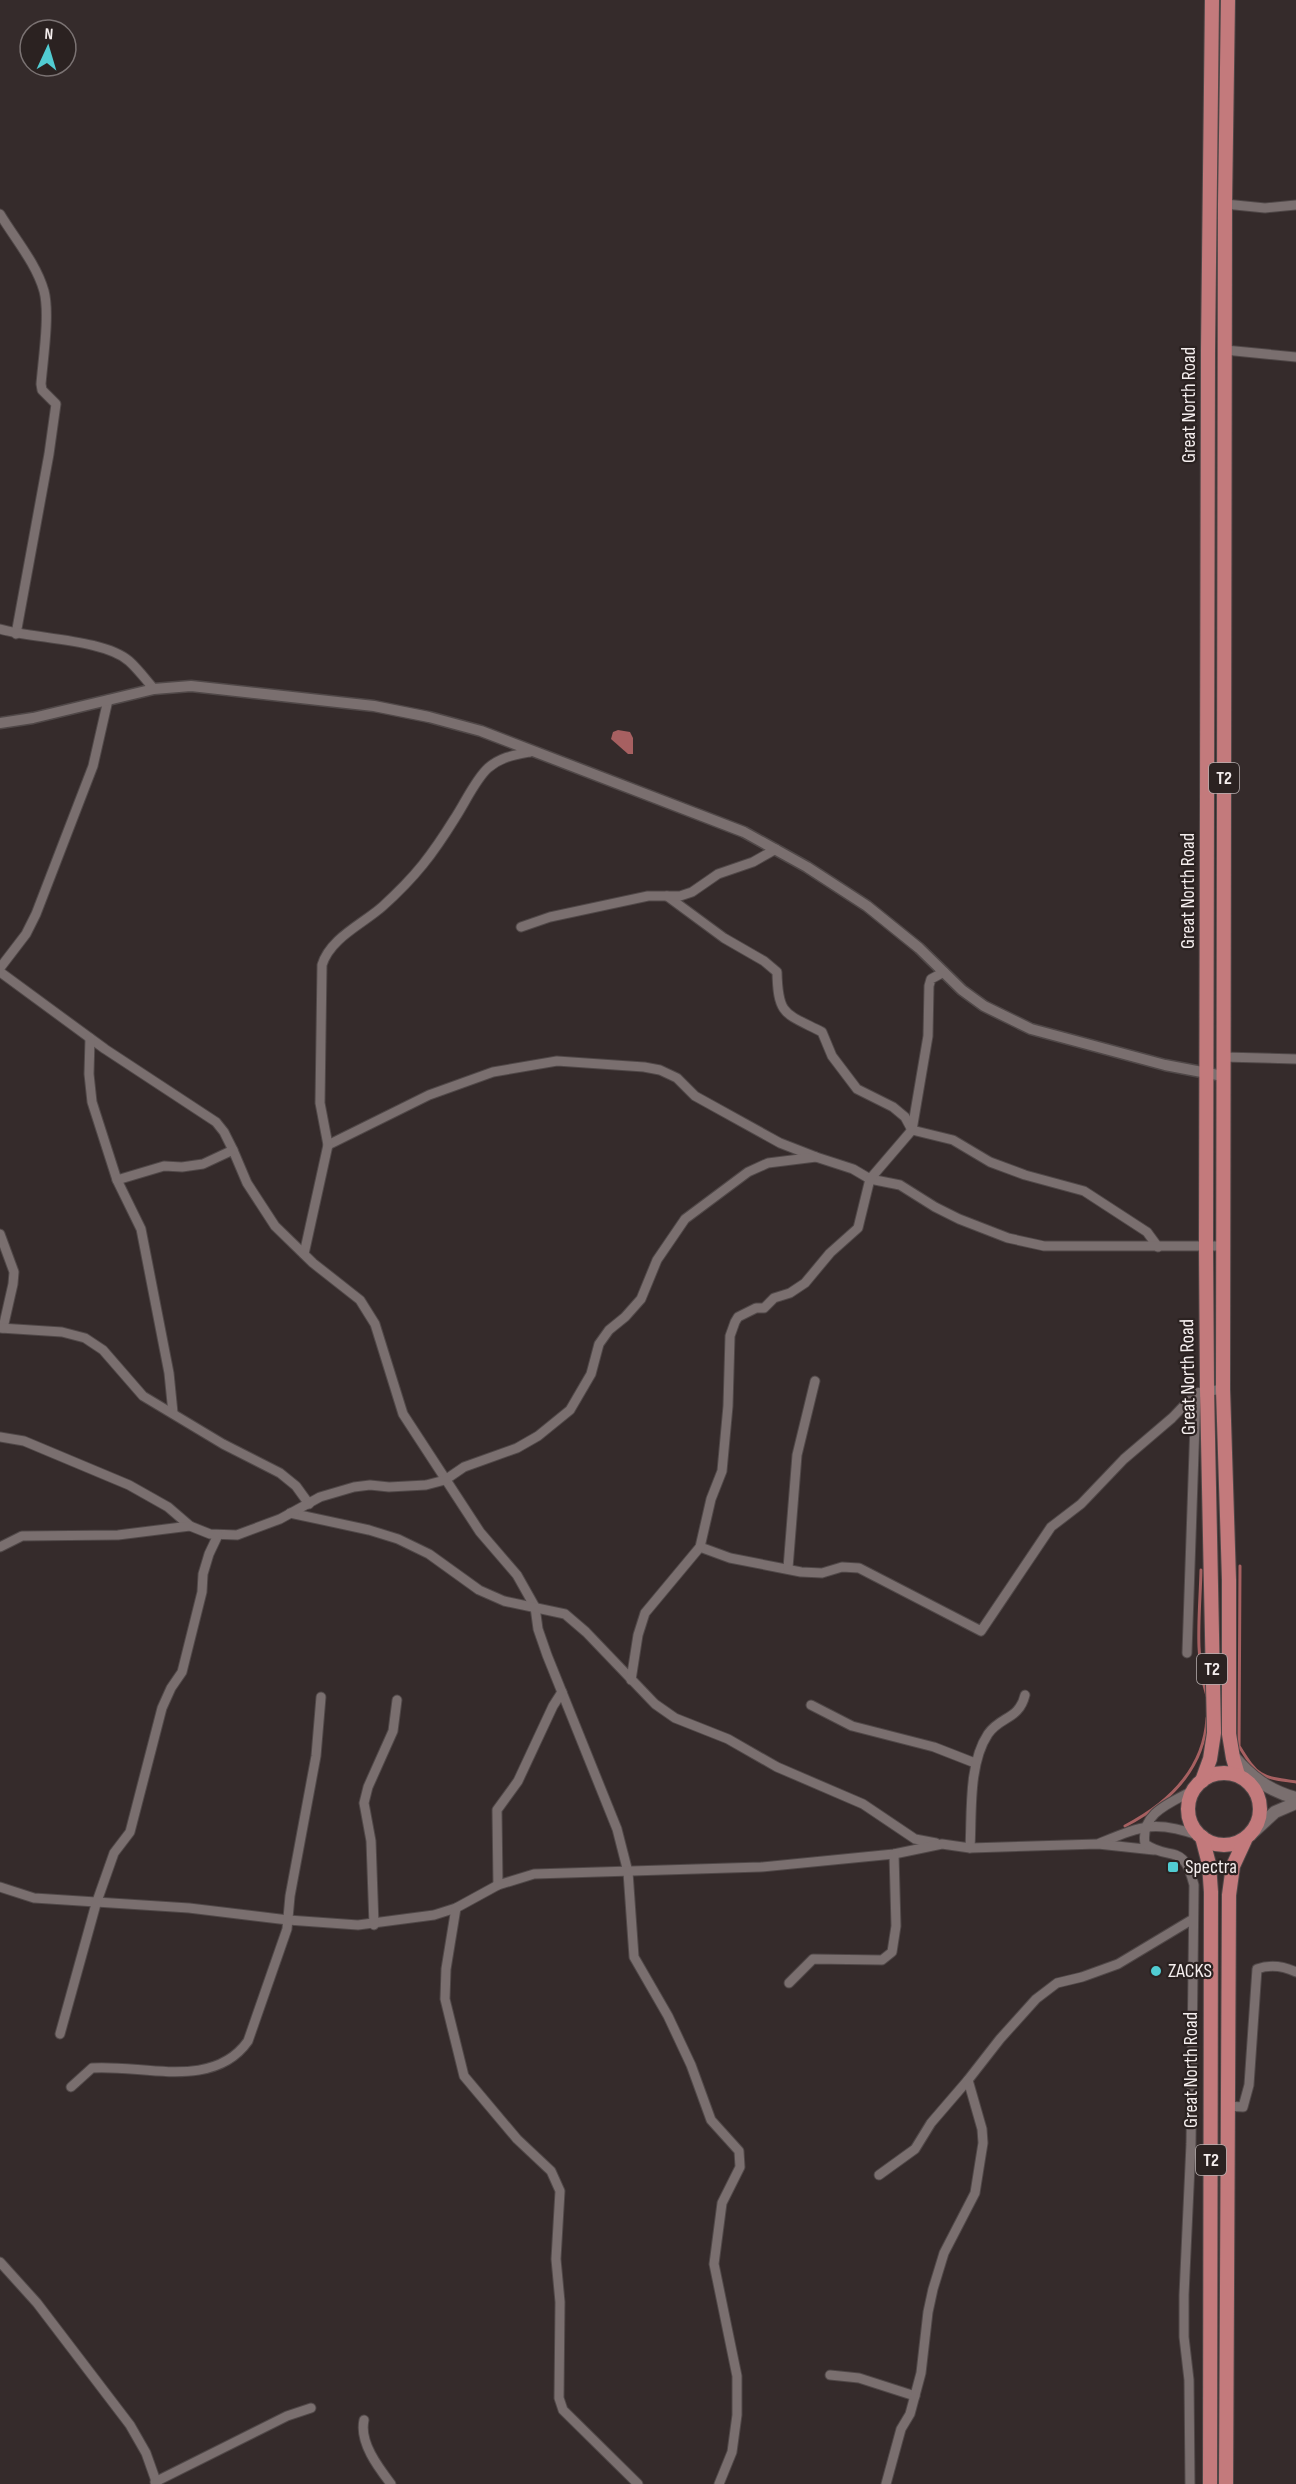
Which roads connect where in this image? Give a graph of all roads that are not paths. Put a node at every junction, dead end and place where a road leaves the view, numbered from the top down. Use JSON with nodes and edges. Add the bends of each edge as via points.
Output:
{"nodes":[{"id":1,"x":1212,"y":0,"type":"edge"},
{"id":2,"x":1228,"y":0,"type":"edge"},
{"id":3,"x":1225,"y":204,"type":"junction"},
{"id":4,"x":1296,"y":205,"type":"edge"},
{"id":5,"x":0,"y":214,"type":"edge"},
{"id":6,"x":1225,"y":350,"type":"junction"},
{"id":7,"x":1296,"y":357,"type":"edge"},
{"id":8,"x":0,"y":629,"type":"edge"},
{"id":9,"x":16,"y":634,"type":"junction"},
{"id":10,"x":154,"y":689,"type":"junction"},
{"id":11,"x":108,"y":700,"type":"junction"},
{"id":12,"x":0,"y":723,"type":"edge"},
{"id":13,"x":530,"y":752,"type":"junction"},
{"id":14,"x":776,"y":849,"type":"junction"},
{"id":15,"x":667,"y":896,"type":"junction"},
{"id":16,"x":521,"y":927,"type":"dead end"},
{"id":17,"x":0,"y":968,"type":"edge"},
{"id":18,"x":0,"y":972,"type":"edge"},
{"id":19,"x":944,"y":972,"type":"junction"},
{"id":20,"x":90,"y":1038,"type":"junction"},
{"id":21,"x":1223,"y":1057,"type":"junction"},
{"id":22,"x":1296,"y":1059,"type":"edge"},
{"id":23,"x":1206,"y":1073,"type":"junction"},
{"id":24,"x":1222,"y":1076,"type":"junction"},
{"id":25,"x":912,"y":1130,"type":"junction"},
{"id":26,"x":328,"y":1146,"type":"junction"},
{"id":27,"x":233,"y":1150,"type":"junction"},
{"id":28,"x":816,"y":1157,"type":"junction"},
{"id":29,"x":870,"y":1179,"type":"junction"},
{"id":30,"x":117,"y":1180,"type":"junction"},
{"id":31,"x":0,"y":1234,"type":"edge"},
{"id":32,"x":1206,"y":1246,"type":"junction"},
{"id":33,"x":1223,"y":1246,"type":"junction"},
{"id":34,"x":1158,"y":1247,"type":"junction"},
{"id":35,"x":304,"y":1254,"type":"junction"},
{"id":36,"x":1,"y":1328,"type":"edge"},
{"id":37,"x":815,"y":1381,"type":"dead end"},
{"id":38,"x":1223,"y":1389,"type":"junction"},
{"id":39,"x":1202,"y":1392,"type":"junction"},
{"id":40,"x":174,"y":1413,"type":"junction"},
{"id":41,"x":0,"y":1437,"type":"edge"},
{"id":42,"x":445,"y":1480,"type":"junction"},
{"id":43,"x":309,"y":1504,"type":"junction"},
{"id":44,"x":290,"y":1513,"type":"junction"},
{"id":45,"x":190,"y":1526,"type":"junction"},
{"id":46,"x":218,"y":1535,"type":"junction"},
{"id":47,"x":0,"y":1547,"type":"edge"},
{"id":48,"x":700,"y":1547,"type":"junction"},
{"id":49,"x":788,"y":1568,"type":"junction"},
{"id":50,"x":535,"y":1607,"type":"junction"},
{"id":51,"x":1187,"y":1653,"type":"dead end"},
{"id":52,"x":631,"y":1680,"type":"junction"},
{"id":53,"x":562,"y":1692,"type":"junction"},
{"id":54,"x":1025,"y":1695,"type":"dead end"},
{"id":55,"x":321,"y":1697,"type":"dead end"},
{"id":56,"x":397,"y":1700,"type":"dead end"},
{"id":57,"x":811,"y":1705,"type":"dead end"},
{"id":58,"x":1232,"y":1755,"type":"junction"},
{"id":59,"x":975,"y":1763,"type":"junction"},
{"id":60,"x":1241,"y":1776,"type":"junction"},
{"id":61,"x":1198,"y":1785,"type":"junction"},
{"id":62,"x":1265,"y":1786,"type":"junction"},
{"id":63,"x":1296,"y":1798,"type":"edge"},
{"id":64,"x":1296,"y":1803,"type":"edge"},
{"id":65,"x":1144,"y":1826,"type":"junction"},
{"id":66,"x":1201,"y":1837,"type":"junction"},
{"id":67,"x":1248,"y":1837,"type":"junction"},
{"id":68,"x":942,"y":1844,"type":"junction"},
{"id":69,"x":1098,"y":1844,"type":"junction"},
{"id":70,"x":970,"y":1848,"type":"junction"},
{"id":71,"x":1154,"y":1850,"type":"junction"},
{"id":72,"x":894,"y":1854,"type":"junction"},
{"id":73,"x":628,"y":1872,"type":"junction"},
{"id":74,"x":0,"y":1878,"type":"edge"},
{"id":75,"x":498,"y":1885,"type":"junction"},
{"id":76,"x":1,"y":1888,"type":"edge"},
{"id":77,"x":96,"y":1904,"type":"junction"},
{"id":78,"x":456,"y":1908,"type":"junction"},
{"id":79,"x":1193,"y":1919,"type":"junction"},
{"id":80,"x":288,"y":1920,"type":"junction"},
{"id":81,"x":374,"y":1925,"type":"junction"},
{"id":82,"x":1296,"y":1972,"type":"edge"},
{"id":83,"x":789,"y":1983,"type":"dead end"},
{"id":84,"x":60,"y":2034,"type":"dead end"},
{"id":85,"x":969,"y":2080,"type":"junction"},
{"id":86,"x":71,"y":2087,"type":"dead end"},
{"id":87,"x":1226,"y":2106,"type":"junction"},
{"id":88,"x":879,"y":2175,"type":"dead end"},
{"id":89,"x":0,"y":2262,"type":"edge"},
{"id":90,"x":830,"y":2375,"type":"dead end"},
{"id":91,"x":915,"y":2396,"type":"junction"},
{"id":92,"x":311,"y":2408,"type":"dead end"},
{"id":93,"x":364,"y":2420,"type":"dead end"},
{"id":94,"x":156,"y":2483,"type":"edge"},
{"id":95,"x":391,"y":2484,"type":"edge"},
{"id":96,"x":638,"y":2484,"type":"edge"},
{"id":97,"x":719,"y":2484,"type":"edge"},
{"id":98,"x":886,"y":2484,"type":"edge"},
{"id":99,"x":1190,"y":2484,"type":"edge"},
{"id":100,"x":1209,"y":2484,"type":"edge"},
{"id":101,"x":1226,"y":2484,"type":"edge"}],
"edges":[{"from":1,"to":23,"type":"main road","name":"Great North Road","number":"T2"},
{"from":2,"to":3,"type":"main road","name":"Great North Road","number":"T2"},
{"from":3,"to":4,"type":"street","via":[[1265,208]]},
{"from":3,"to":6,"type":"main road","name":"Great North Road","number":"T2"},
{"from":5,"to":9,"type":"street","via":[[29,257],[44,291],[41,384],[56,404]]},
{"from":6,"to":7,"type":"street"},
{"from":6,"to":21,"type":"main road","name":"Great North Road","number":"T2"},
{"from":8,"to":9,"type":"street"},
{"from":9,"to":10,"type":"street","via":[[108,651],[128,660]]},
{"from":10,"to":11,"type":"street"},
{"from":10,"to":13,"type":"street","via":[[191,686],[374,706],[481,731]]},
{"from":11,"to":12,"type":"street"},
{"from":11,"to":17,"type":"street","via":[[93,766],[36,914]]},
{"from":13,"to":14,"type":"street","via":[[744,832]]},
{"from":13,"to":26,"type":"street","via":[[503,758],[487,770],[410,882],[325,954],[319,1066],[320,1102]]},
{"from":14,"to":15,"type":"street","via":[[718,874],[692,892],[680,897]]},
{"from":14,"to":19,"type":"street","via":[[867,906]]},
{"from":15,"to":16,"type":"street","via":[[648,896]]},
{"from":15,"to":25,"type":"street","via":[[777,972],[777,999],[783,1010],[822,1032],[832,1056],[857,1089],[893,1107]]},
{"from":18,"to":20,"type":"street"},
{"from":19,"to":23,"type":"street","via":[[984,1006],[1031,1029]]},
{"from":19,"to":25,"type":"street","via":[[928,986],[928,1036]]},
{"from":20,"to":27,"type":"street","via":[[216,1122]]},
{"from":20,"to":30,"type":"street","via":[[92,1102]]},
{"from":21,"to":22,"type":"street"},
{"from":21,"to":24,"type":"main road","name":"Great North Road","number":"T2"},
{"from":23,"to":24,"type":"street"},
{"from":23,"to":32,"type":"main road","name":"Great North Road","number":"T2"},
{"from":24,"to":33,"type":"main road","name":"Great North Road","number":"T2"},
{"from":25,"to":29,"type":"street"},
{"from":25,"to":34,"type":"street","via":[[953,1140],[1016,1172],[1084,1191],[1147,1232]]},
{"from":26,"to":28,"type":"street","via":[[429,1095],[477,1077],[557,1061],[660,1070],[737,1120]]},
{"from":26,"to":35,"type":"street"},
{"from":27,"to":30,"type":"street","via":[[203,1164],[164,1166]]},
{"from":27,"to":35,"type":"street","via":[[263,1210]]},
{"from":28,"to":29,"type":"street"},
{"from":28,"to":42,"type":"street","via":[[768,1164],[748,1172],[693,1211],[657,1260],[641,1299],[599,1344],[591,1374],[570,1410],[517,1448],[464,1467]]},
{"from":29,"to":34,"type":"street","via":[[900,1185],[959,1220],[1008,1238],[1044,1246]]},
{"from":29,"to":48,"type":"street","via":[[858,1228],[805,1283],[735,1322],[730,1336],[722,1471]]},
{"from":30,"to":40,"type":"street","via":[[141,1229]]},
{"from":31,"to":36,"type":"street","via":[[14,1272]]},
{"from":32,"to":33,"type":"street"},
{"from":32,"to":34,"type":"street"},
{"from":32,"to":39,"type":"main road","name":"Great North Road","number":"T2"},
{"from":33,"to":38,"type":"main road","name":"Great North Road","number":"T2"},
{"from":35,"to":42,"type":"street","via":[[360,1300],[375,1324],[403,1414]]},
{"from":36,"to":40,"type":"street","via":[[62,1332],[85,1338],[103,1350],[143,1396]]},
{"from":37,"to":49,"type":"street","via":[[798,1455]]},
{"from":38,"to":39,"type":"street"},
{"from":38,"to":58,"type":"main road","name":"Great North Road","number":"T2"},
{"from":39,"to":49,"type":"street","via":[[1051,1527],[981,1631],[859,1568],[842,1567],[822,1573]]},
{"from":39,"to":51,"type":"street"},
{"from":39,"to":61,"type":"main road","name":"Great North Road","number":"T2","via":[[1214,1733],[1210,1759]]},
{"from":40,"to":43,"type":"street","via":[[280,1473]]},
{"from":41,"to":45,"type":"street","via":[[24,1441],[129,1485],[168,1507]]},
{"from":42,"to":43,"type":"street","via":[[412,1487],[354,1487]]},
{"from":42,"to":50,"type":"street","via":[[480,1532],[517,1575]]},
{"from":43,"to":44,"type":"street"},
{"from":44,"to":46,"type":"street","via":[[237,1535]]},
{"from":44,"to":50,"type":"street","via":[[398,1539],[429,1554],[479,1590]]},
{"from":45,"to":46,"type":"street"},
{"from":45,"to":47,"type":"street","via":[[118,1535],[22,1536]]},
{"from":46,"to":77,"type":"street","via":[[203,1574],[182,1672],[162,1708],[130,1832],[114,1853]]},
{"from":48,"to":49,"type":"street","via":[[730,1558]]},
{"from":48,"to":52,"type":"street","via":[[645,1613]]},
{"from":50,"to":52,"type":"street","via":[[565,1614]]},
{"from":50,"to":53,"type":"street","via":[[538,1629]]},
{"from":52,"to":68,"type":"street","via":[[675,1718],[863,1804],[915,1839]]},
{"from":53,"to":73,"type":"street","via":[[617,1829]]},
{"from":53,"to":75,"type":"street","via":[[518,1781],[497,1810]]},
{"from":54,"to":59,"type":"street","via":[[1019,1711],[989,1732]]},
{"from":55,"to":80,"type":"street","via":[[316,1756]]},
{"from":56,"to":81,"type":"street","via":[[393,1731],[364,1803],[371,1842]]},
{"from":57,"to":59,"type":"street","via":[[852,1726],[934,1747]]},
{"from":58,"to":60,"type":"main road","name":"Great North Road","number":"T2"},
{"from":58,"to":62,"type":"main road"},
{"from":59,"to":70,"type":"street"},
{"from":60,"to":61,"type":"main road","via":[[1219,1773]]},
{"from":60,"to":62,"type":"main road"},
{"from":60,"to":67,"type":"main road","via":[[1255,1790],[1260,1807]]},
{"from":61,"to":65,"type":"street","via":[[1154,1814]]},
{"from":61,"to":66,"type":"main road","via":[[1189,1804],[1189,1818]]},
{"from":62,"to":63,"type":"main road"},
{"from":64,"to":67,"type":"main road","via":[[1275,1812]]},
{"from":65,"to":66,"type":"street","via":[[1175,1827]]},
{"from":65,"to":69,"type":"street"},
{"from":65,"to":71,"type":"street","via":[[1145,1844]]},
{"from":66,"to":67,"type":"main road","via":[[1223,1846]]},
{"from":66,"to":100,"type":"main road","name":"Great North Road","number":"T2","via":[[1209,1864],[1211,1892]]},
{"from":67,"to":87,"type":"main road","name":"Great North Road","number":"T2","via":[[1230,1880]]},
{"from":68,"to":70,"type":"street"},
{"from":68,"to":72,"type":"street"},
{"from":69,"to":70,"type":"street"},
{"from":69,"to":71,"type":"street"},
{"from":71,"to":79,"type":"street","via":[[1170,1852],[1186,1863],[1194,1886]]},
{"from":72,"to":73,"type":"street","via":[[761,1867]]},
{"from":72,"to":83,"type":"street","via":[[896,1926],[892,1952],[882,1960],[813,1959]]},
{"from":73,"to":75,"type":"street","via":[[534,1874]]},
{"from":73,"to":97,"type":"street","via":[[634,1957],[668,2016],[711,2120],[739,2151],[740,2167],[722,2204],[714,2264],[737,2376],[732,2452]]},
{"from":74,"to":76,"type":"street"},
{"from":75,"to":78,"type":"street"},
{"from":76,"to":77,"type":"street","via":[[34,1898]]},
{"from":77,"to":80,"type":"street","via":[[189,1908]]},
{"from":77,"to":84,"type":"street"},
{"from":78,"to":81,"type":"street"},
{"from":78,"to":96,"type":"street","via":[[445,1999],[464,2076],[517,2139],[551,2171],[560,2191],[556,2259],[560,2302],[559,2398],[563,2410]]},
{"from":79,"to":85,"type":"street","via":[[1118,1964],[1057,1983],[1036,1999]]},
{"from":79,"to":99,"type":"street","via":[[1184,2337],[1189,2380]]},
{"from":80,"to":81,"type":"street"},
{"from":80,"to":86,"type":"street","via":[[248,2041],[238,2054],[187,2071],[92,2068]]},
{"from":82,"to":87,"type":"street","via":[[1284,1967],[1257,1969],[1249,2085],[1244,2107]]},
{"from":85,"to":88,"type":"street","via":[[931,2123],[915,2149]]},
{"from":85,"to":91,"type":"street","via":[[982,2129],[980,2165],[975,2193],[944,2253],[933,2289]]},
{"from":87,"to":101,"type":"main road","name":"Great North Road","number":"T2"},
{"from":89,"to":94,"type":"street","via":[[37,2303],[130,2425],[146,2453]]},
{"from":90,"to":91,"type":"street","via":[[859,2378]]},
{"from":91,"to":98,"type":"street"},
{"from":92,"to":94,"type":"street","via":[[287,2416]]},
{"from":93,"to":95,"type":"street","via":[[362,2430],[369,2451]]}]}
